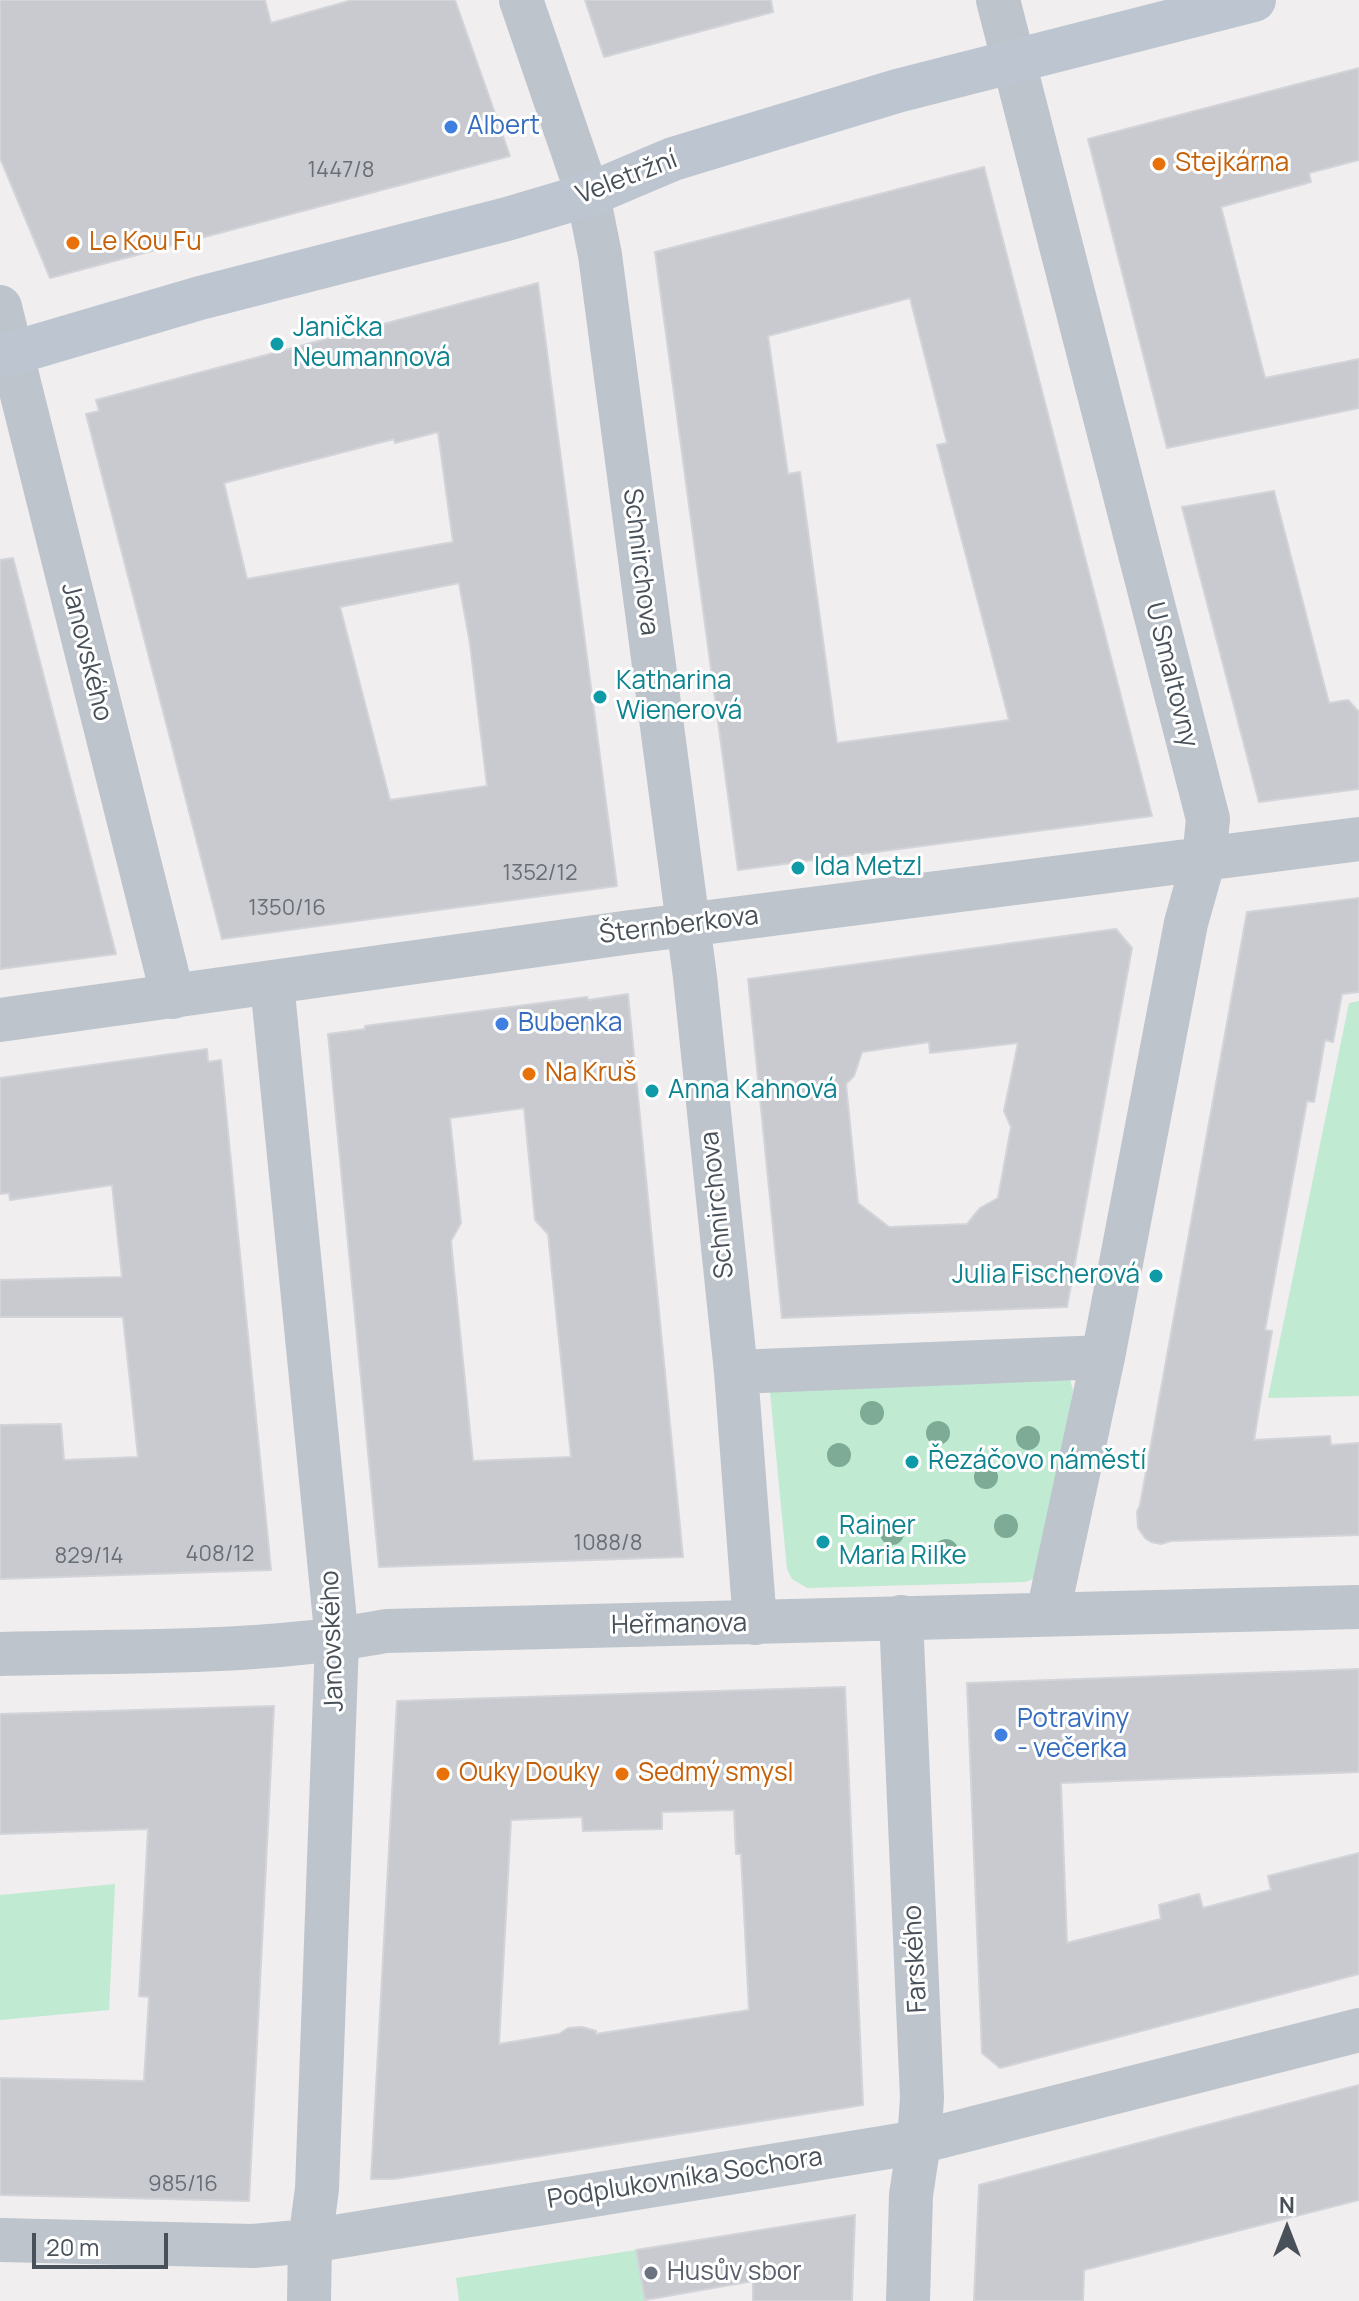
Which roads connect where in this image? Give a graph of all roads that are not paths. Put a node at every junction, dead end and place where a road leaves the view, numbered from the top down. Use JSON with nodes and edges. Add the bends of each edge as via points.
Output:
{"nodes":[{"id":1,"x":521,"y":0,"type":"edge"},
{"id":2,"x":998,"y":0,"type":"edge"},
{"id":3,"x":1254,"y":0,"type":"edge"},
{"id":4,"x":1015,"y":59,"type":"junction"},
{"id":5,"x":588,"y":195,"type":"junction"},
{"id":6,"x":0,"y":307,"type":"edge"},
{"id":7,"x":5,"y":356,"type":"edge"},
{"id":8,"x":1359,"y":839,"type":"edge"},
{"id":9,"x":1204,"y":859,"type":"junction"},
{"id":10,"x":688,"y":925,"type":"junction"},
{"id":11,"x":272,"y":983,"type":"junction"},
{"id":12,"x":173,"y":997,"type":"junction"},
{"id":13,"x":0,"y":1020,"type":"edge"},
{"id":14,"x":1103,"y":1357,"type":"junction"},
{"id":15,"x":736,"y":1372,"type":"junction"},
{"id":16,"x":1359,"y":1607,"type":"edge"},
{"id":17,"x":1048,"y":1613,"type":"junction"},
{"id":18,"x":901,"y":1617,"type":"junction"},
{"id":19,"x":755,"y":1623,"type":"junction"},
{"id":20,"x":337,"y":1641,"type":"junction"},
{"id":21,"x":0,"y":1654,"type":"edge"},
{"id":22,"x":1359,"y":2030,"type":"edge"},
{"id":23,"x":919,"y":2142,"type":"junction"},
{"id":24,"x":0,"y":2240,"type":"edge"},
{"id":25,"x":310,"y":2241,"type":"junction"},
{"id":26,"x":309,"y":2301,"type":"edge"},
{"id":27,"x":908,"y":2301,"type":"edge"}],
"edges":[{"from":1,"to":5,"type":"street","name":"Schnirchova"},
{"from":2,"to":4,"type":"street","name":"U Smaltovny"},
{"from":3,"to":4,"type":"main road","name":"Veletržní"},
{"from":4,"to":5,"type":"main road","name":"Veletržní","via":[[775,126],[673,159]]},
{"from":4,"to":9,"type":"street","name":"U Smaltovny","via":[[1208,819]]},
{"from":5,"to":7,"type":"main road","name":"Veletržní"},
{"from":5,"to":10,"type":"street","name":"Schnirchova"},
{"from":6,"to":7,"type":"street","name":"Janovského"},
{"from":7,"to":12,"type":"street","name":"Janovského"},
{"from":8,"to":9,"type":"street","name":"Šternberkova"},
{"from":9,"to":10,"type":"street","name":"Šternberkova"},
{"from":9,"to":14,"type":"street","name":"U Smaltovny","via":[[1186,923]]},
{"from":10,"to":11,"type":"street","name":"Šternberkova"},
{"from":10,"to":15,"type":"street","name":"Schnirchova"},
{"from":11,"to":12,"type":"street","name":"Šternberkova"},
{"from":11,"to":20,"type":"street","name":"Janovského"},
{"from":12,"to":13,"type":"street","name":"Šternberkova"},
{"from":14,"to":15,"type":"street"},
{"from":14,"to":17,"type":"street"},
{"from":15,"to":19,"type":"street"},
{"from":16,"to":17,"type":"street","name":"Heřmanova"},
{"from":17,"to":18,"type":"street","name":"Heřmanova"},
{"from":18,"to":19,"type":"street","name":"Heřmanova"},
{"from":18,"to":23,"type":"street","name":"Farského","via":[[922,2098]]},
{"from":19,"to":20,"type":"street","name":"Heřmanova","via":[[386,1631]]},
{"from":20,"to":21,"type":"street","name":"Heřmanova"},
{"from":20,"to":25,"type":"street","name":"Janovského","via":[[317,2189]]},
{"from":22,"to":23,"type":"street","name":"Podplukovníka Sochora"},
{"from":23,"to":25,"type":"street","name":"Podplukovníka Sochora"},
{"from":23,"to":27,"type":"street","name":"Farského","via":[[911,2195]]},
{"from":24,"to":25,"type":"street","name":"Podplukovníka Sochora","via":[[253,2246]]},
{"from":25,"to":26,"type":"street","name":"Janovského"}]}
